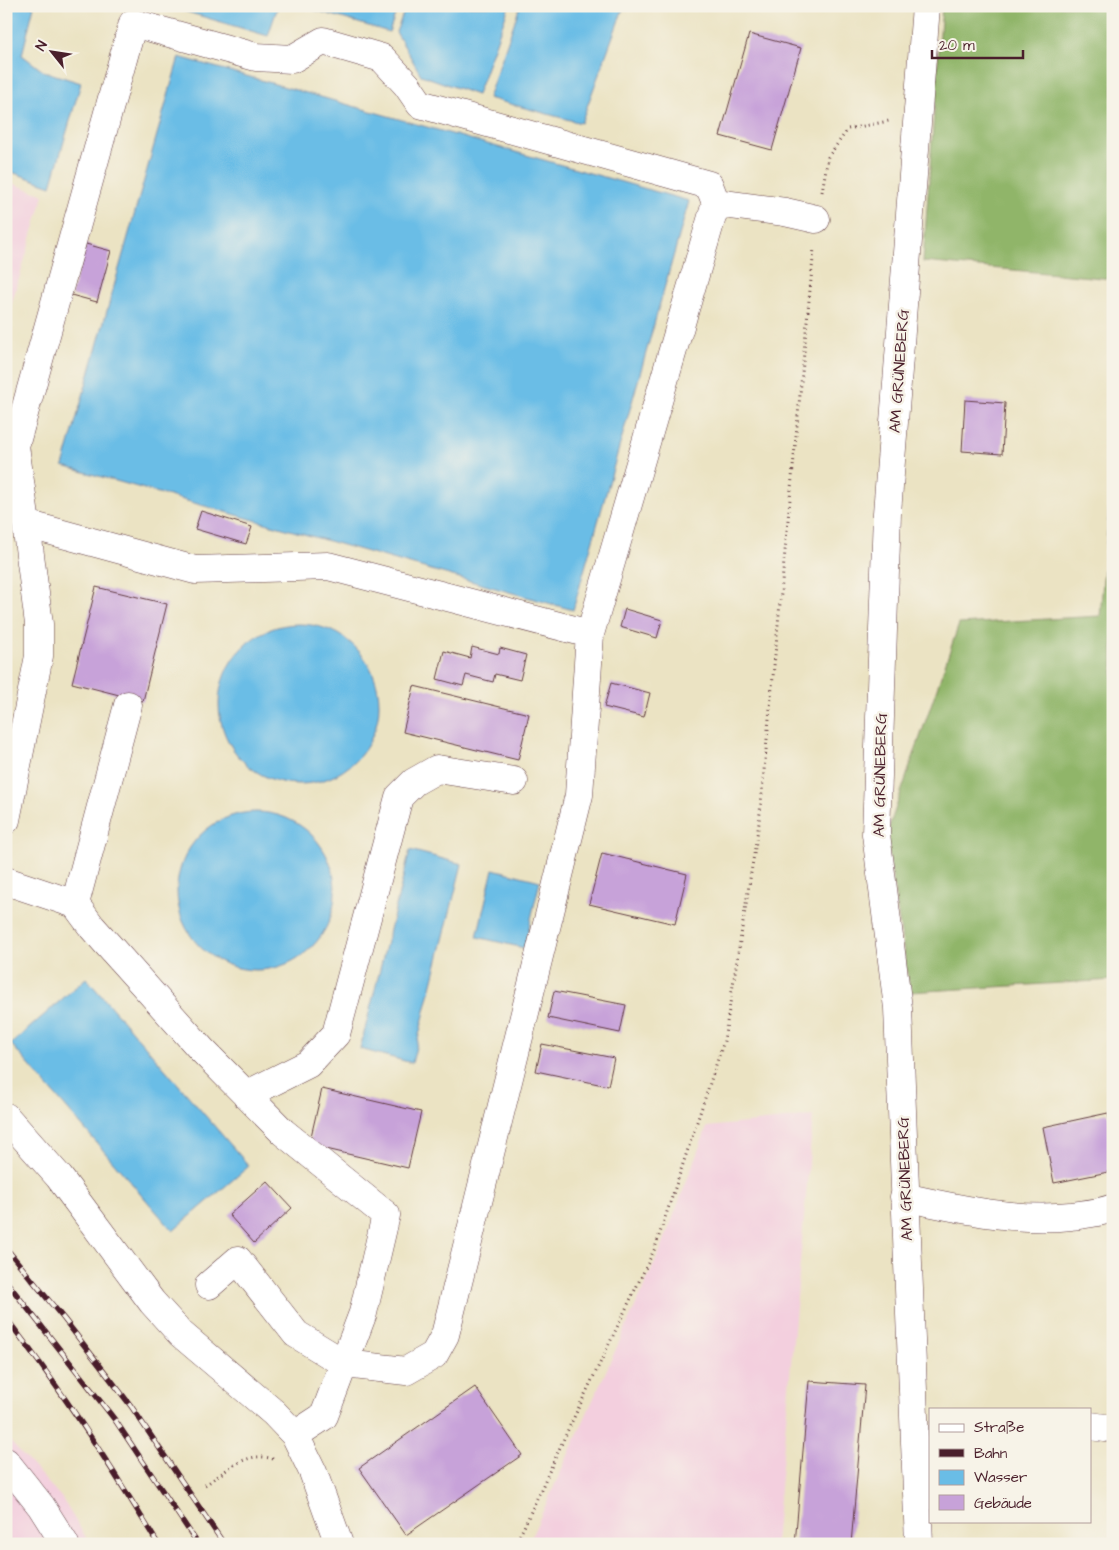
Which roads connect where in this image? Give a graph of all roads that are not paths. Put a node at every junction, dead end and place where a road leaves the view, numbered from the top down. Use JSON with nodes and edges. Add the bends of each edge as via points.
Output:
{"nodes":[{"id":1,"x":926,"y":6,"type":"edge"},
{"id":2,"x":135,"y":15,"type":"edge"},
{"id":3,"x":716,"y":203,"type":"junction"},
{"id":4,"x":816,"y":219,"type":"road end"},
{"id":5,"x":26,"y":524,"type":"junction"},
{"id":6,"x":590,"y":634,"type":"junction"},
{"id":7,"x":128,"y":705,"type":"dead end"},
{"id":8,"x":514,"y":781,"type":"dead end"},
{"id":9,"x":6,"y":820,"type":"edge"},
{"id":10,"x":6,"y":881,"type":"edge"},
{"id":11,"x":75,"y":904,"type":"junction"},
{"id":12,"x":246,"y":1095,"type":"junction"},
{"id":13,"x":6,"y":1117,"type":"edge"},
{"id":14,"x":904,"y":1197,"type":"junction"},
{"id":15,"x":1113,"y":1208,"type":"edge"},
{"id":16,"x":208,"y":1285,"type":"dead end"},
{"id":17,"x":345,"y":1364,"type":"junction"},
{"id":18,"x":296,"y":1435,"type":"junction"},
{"id":19,"x":6,"y":1462,"type":"edge"},
{"id":20,"x":923,"y":1484,"type":"edge"},
{"id":21,"x":65,"y":1544,"type":"edge"},
{"id":22,"x":339,"y":1544,"type":"edge"},
{"id":23,"x":918,"y":1544,"type":"edge"}],
"edges":[{"from":1,"to":14,"type":"street","name":"AM GRÜNEBERG","via":[[887,513],[876,834],[898,1008]]},
{"from":2,"to":3,"type":"street","via":[[256,57],[292,59],[323,41],[382,58],[407,84],[420,104],[709,185]]},
{"from":2,"to":5,"type":"street","via":[[15,446]]},
{"from":3,"to":4,"type":"street"},
{"from":3,"to":6,"type":"street"},
{"from":5,"to":6,"type":"street","via":[[195,570],[328,566]]},
{"from":5,"to":9,"type":"street","via":[[39,624],[39,656]]},
{"from":6,"to":17,"type":"street","via":[[580,794],[445,1335],[434,1355],[406,1371]]},
{"from":7,"to":11,"type":"street"},
{"from":8,"to":12,"type":"street","via":[[437,769],[414,782],[399,797],[336,1034],[308,1064]]},
{"from":10,"to":11,"type":"street"},
{"from":11,"to":12,"type":"street","via":[[92,927]]},
{"from":12,"to":17,"type":"street","via":[[283,1132],[386,1214],[363,1313]]},
{"from":13,"to":18,"type":"street","via":[[59,1177],[181,1334]]},
{"from":14,"to":15,"type":"street","via":[[998,1215],[1048,1218]]},
{"from":14,"to":20,"type":"street","name":"AM GRÜNEBERG"},
{"from":16,"to":17,"type":"street","via":[[238,1260],[296,1334]]},
{"from":17,"to":18,"type":"street","via":[[324,1416]]},
{"from":18,"to":22,"type":"street"},
{"from":19,"to":21,"type":"street","via":[[41,1506]]},
{"from":20,"to":23,"type":"street","name":"AM GRÜNEBERG"}]}
